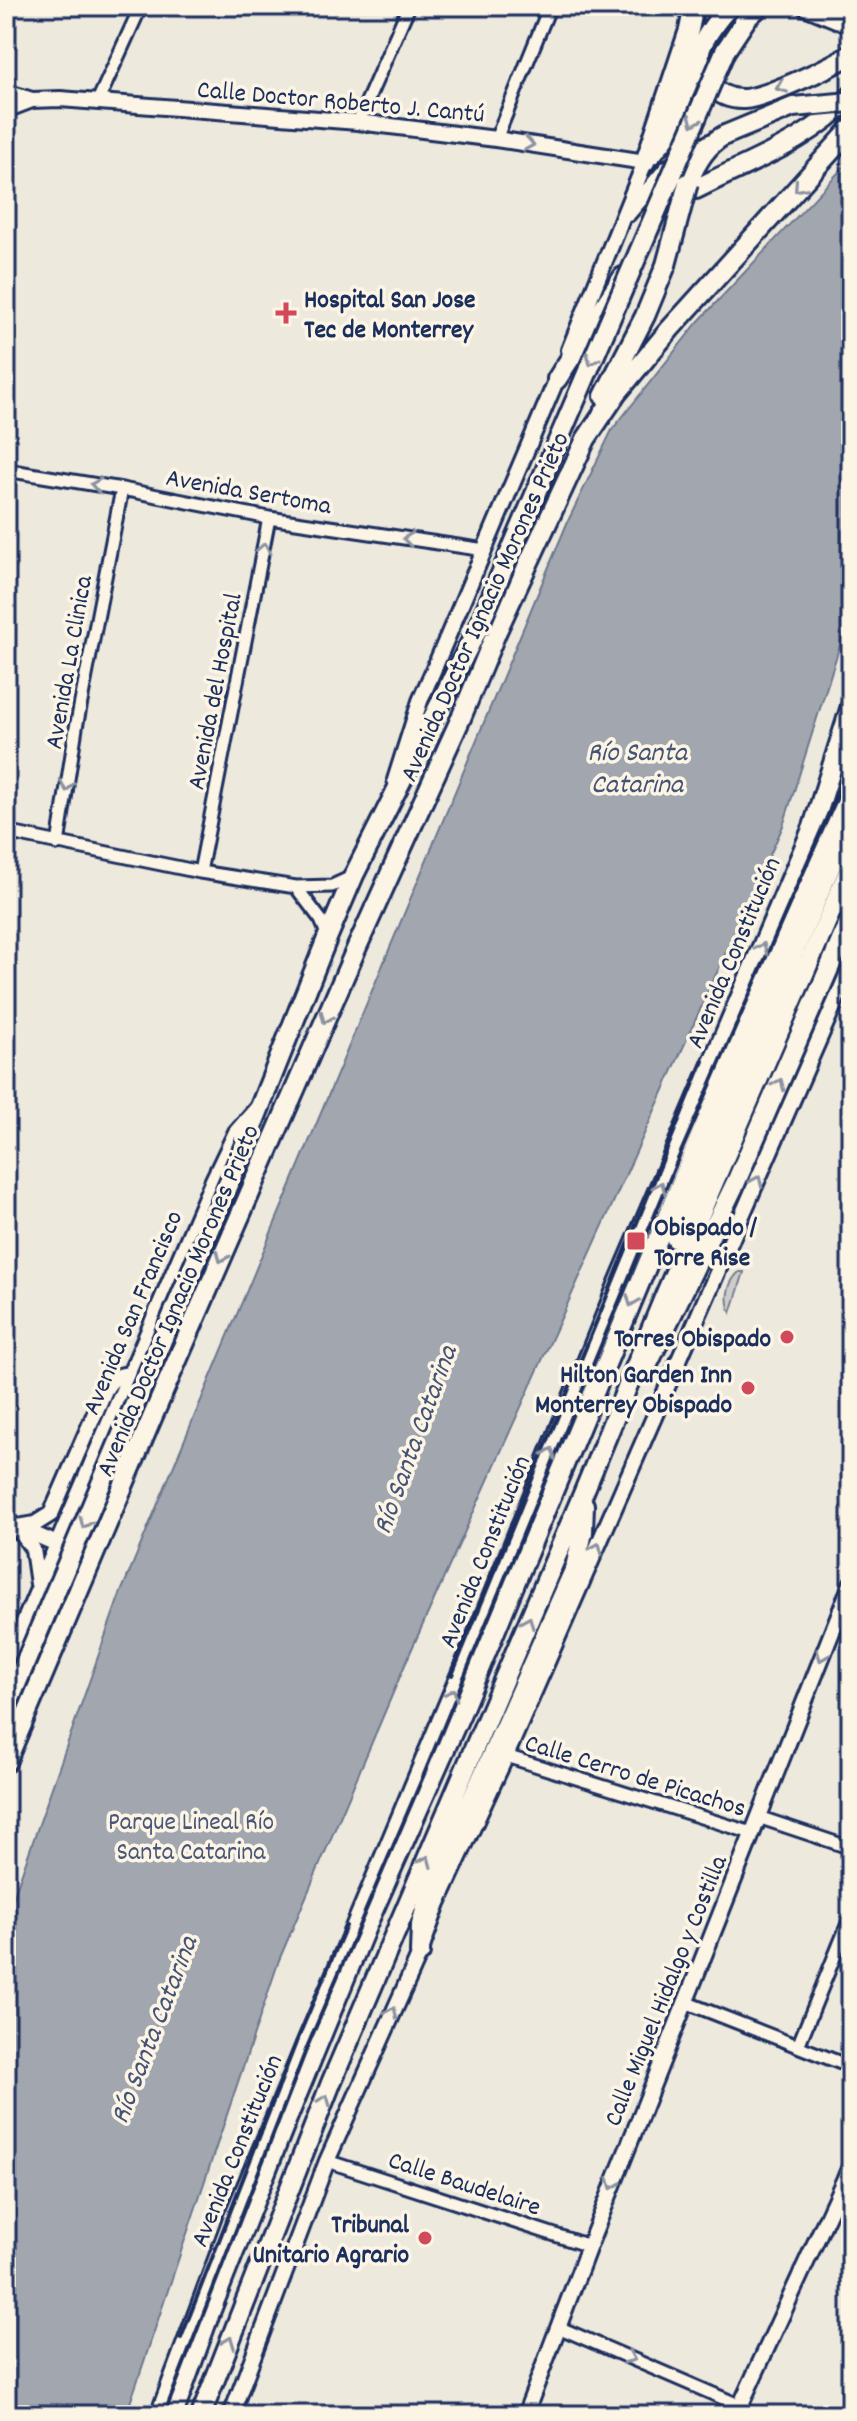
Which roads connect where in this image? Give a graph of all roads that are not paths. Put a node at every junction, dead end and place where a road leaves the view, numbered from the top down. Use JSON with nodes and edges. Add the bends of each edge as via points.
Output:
{"nodes":[{"id":1,"x":141,"y":6,"type":"edge"},
{"id":2,"x":409,"y":6,"type":"edge"},
{"id":3,"x":550,"y":6,"type":"edge"},
{"id":4,"x":694,"y":6,"type":"edge"},
{"id":5,"x":730,"y":6,"type":"edge"},
{"id":6,"x":760,"y":6,"type":"edge"},
{"id":7,"x":808,"y":6,"type":"edge"},
{"id":8,"x":851,"y":24,"type":"edge"},
{"id":9,"x":700,"y":50,"type":"junction"},
{"id":10,"x":851,"y":54,"type":"edge"},
{"id":11,"x":6,"y":92,"type":"edge"},
{"id":12,"x":851,"y":99,"type":"edge"},
{"id":13,"x":32,"y":100,"type":"junction"},
{"id":14,"x":97,"y":103,"type":"junction"},
{"id":15,"x":6,"y":110,"type":"edge"},
{"id":16,"x":358,"y":122,"type":"junction"},
{"id":17,"x":851,"y":129,"type":"edge"},
{"id":18,"x":722,"y":136,"type":"junction"},
{"id":19,"x":496,"y":139,"type":"junction"},
{"id":20,"x":645,"y":162,"type":"junction"},
{"id":21,"x":692,"y":186,"type":"junction"},
{"id":22,"x":620,"y":224,"type":"junction"},
{"id":23,"x":631,"y":264,"type":"tunnel mouth"},
{"id":24,"x":557,"y":379,"type":"junction"},
{"id":25,"x":586,"y":439,"type":"junction"},
{"id":26,"x":6,"y":470,"type":"edge"},
{"id":27,"x":122,"y":489,"type":"junction"},
{"id":28,"x":269,"y":518,"type":"junction"},
{"id":29,"x":485,"y":550,"type":"junction"},
{"id":30,"x":477,"y":630,"type":"junction"},
{"id":31,"x":851,"y":706,"type":"edge"},
{"id":32,"x":851,"y":793,"type":"edge"},
{"id":33,"x":851,"y":819,"type":"edge"},
{"id":34,"x":381,"y":824,"type":"junction"},
{"id":35,"x":6,"y":832,"type":"edge"},
{"id":36,"x":58,"y":844,"type":"junction"},
{"id":37,"x":398,"y":860,"type":"junction"},
{"id":38,"x":849,"y":870,"type":"dead end"},
{"id":39,"x":200,"y":872,"type":"junction"},
{"id":40,"x":354,"y":875,"type":"junction"},
{"id":41,"x":296,"y":887,"type":"junction"},
{"id":42,"x":851,"y":918,"type":"edge"},
{"id":43,"x":328,"y":936,"type":"junction"},
{"id":44,"x":851,"y":966,"type":"edge"},
{"id":45,"x":260,"y":1105,"type":"junction"},
{"id":46,"x":666,"y":1293,"type":"junction"},
{"id":47,"x":130,"y":1374,"type":"junction"},
{"id":48,"x":619,"y":1403,"type":"junction"},
{"id":49,"x":583,"y":1494,"type":"junction"},
{"id":50,"x":11,"y":1525,"type":"edge"},
{"id":51,"x":57,"y":1544,"type":"junction"},
{"id":52,"x":38,"y":1587,"type":"junction"},
{"id":53,"x":850,"y":1589,"type":"edge"},
{"id":54,"x":6,"y":1664,"type":"edge"},
{"id":55,"x":6,"y":1708,"type":"edge"},
{"id":56,"x":29,"y":1708,"type":"junction"},
{"id":57,"x":506,"y":1756,"type":"junction"},
{"id":58,"x":6,"y":1762,"type":"edge"},
{"id":59,"x":758,"y":1817,"type":"junction"},
{"id":60,"x":752,"y":1833,"type":"junction"},
{"id":61,"x":851,"y":1848,"type":"edge"},
{"id":62,"x":851,"y":1916,"type":"edge"},
{"id":63,"x":420,"y":1953,"type":"junction"},
{"id":64,"x":685,"y":2002,"type":"junction"},
{"id":65,"x":798,"y":2046,"type":"junction"},
{"id":66,"x":851,"y":2067,"type":"edge"},
{"id":67,"x":327,"y":2161,"type":"junction"},
{"id":68,"x":851,"y":2165,"type":"edge"},
{"id":69,"x":589,"y":2246,"type":"junction"},
{"id":70,"x":558,"y":2327,"type":"junction"},
{"id":71,"x":738,"y":2410,"type":"edge"},
{"id":72,"x":160,"y":2415,"type":"edge"},
{"id":73,"x":173,"y":2415,"type":"edge"},
{"id":74,"x":201,"y":2415,"type":"edge"},
{"id":75,"x":231,"y":2415,"type":"edge"},
{"id":76,"x":525,"y":2415,"type":"edge"}],
"edges":[{"from":1,"to":14,"type":"street"},
{"from":2,"to":16,"type":"street"},
{"from":3,"to":19,"type":"street"},
{"from":4,"to":20,"type":"main road"},
{"from":5,"to":9,"type":"main road"},
{"from":6,"to":30,"type":"main road","one_way":true,"bridge":true,"via":[[725,51]]},
{"from":7,"to":8,"type":"main road"},
{"from":10,"to":9,"type":"main road","one_way":true,"via":[[746,99],[718,93],[706,81]]},
{"from":9,"to":20,"type":"main road","via":[[669,133]]},
{"from":11,"to":13,"type":"street","name":"Calle Doctor Roberto J. Cantú"},
{"from":12,"to":18,"type":"main road","bridge":true,"via":[[793,107]]},
{"from":12,"to":21,"type":"main road","via":[[817,128],[773,153]]},
{"from":13,"to":14,"type":"street","name":"Calle Doctor Roberto J. Cantú"},
{"from":13,"to":15,"type":"street","name":"Calle Doctor Roberto J. Cantú"},
{"from":14,"to":16,"type":"street","name":"Calle Doctor Roberto J. Cantú"},
{"from":16,"to":19,"type":"street","name":"Calle Doctor Roberto J. Cantú"},
{"from":17,"to":25,"type":"main road","name":"Avenida Doctor Ignacio Morones Prieto","one_way":true,"via":[[670,329]]},
{"from":18,"to":21,"type":"main road","via":[[695,166]]},
{"from":18,"to":22,"type":"street","via":[[667,168]]},
{"from":19,"to":20,"type":"street","name":"Calle Doctor Roberto J. Cantú","one_way":true},
{"from":20,"to":22,"type":"street"},
{"from":21,"to":25,"type":"main road","bridge":true,"via":[[645,316]]},
{"from":22,"to":24,"type":"street"},
{"from":23,"to":24,"type":"main road"},
{"from":24,"to":29,"type":"street"},
{"from":25,"to":37,"type":"main road","name":"Avenida Doctor Ignacio Morones Prieto"},
{"from":27,"to":26,"type":"street","name":"Avenida Sertoma","one_way":true},
{"from":27,"to":28,"type":"street","name":"Avenida Sertoma"},
{"from":27,"to":36,"type":"street","name":"Avenida La Clinica","one_way":true},
{"from":29,"to":28,"type":"street","name":"Avenida Sertoma","one_way":true},
{"from":39,"to":28,"type":"street","name":"Avenida del Hospital","one_way":true},
{"from":29,"to":34,"type":"street","via":[[420,701]]},
{"from":30,"to":34,"type":"main road","name":"Avenida Doctor Ignacio Morones Prieto"},
{"from":30,"to":37,"type":"main road","name":"Avenida Doctor Ignacio Morones Prieto"},
{"from":72,"to":31,"type":"main road","name":"Avenida Constitución","one_way":true,"via":[[272,2126],[813,827]]},
{"from":32,"to":73,"type":"main road","name":"Avenida Constitución","one_way":true,"via":[[747,1025],[467,1699],[362,1936]]},
{"from":33,"to":46,"type":"main road","via":[[680,1229]]},
{"from":34,"to":40,"type":"main road","name":"Avenida Doctor Ignacio Morones Prieto"},
{"from":35,"to":36,"type":"street"},
{"from":36,"to":39,"type":"street"},
{"from":37,"to":56,"type":"main road","name":"Avenida Doctor Ignacio Morones Prieto","one_way":true},
{"from":38,"to":46,"type":"main road"},
{"from":39,"to":41,"type":"street"},
{"from":40,"to":41,"type":"street","via":[[332,886]]},
{"from":40,"to":43,"type":"main road","name":"Avenida Doctor Ignacio Morones Prieto"},
{"from":41,"to":43,"type":"street"},
{"from":48,"to":42,"type":"main road","one_way":true,"via":[[646,1370],[736,1182]]},
{"from":43,"to":45,"type":"main road","name":"Avenida Doctor Ignacio Morones Prieto"},
{"from":57,"to":44,"type":"street","one_way":true},
{"from":45,"to":47,"type":"street","name":"Avenida San Francisco","via":[[226,1152]]},
{"from":45,"to":55,"type":"main road","name":"Avenida Doctor Ignacio Morones Prieto","one_way":true,"bridge":true},
{"from":46,"to":48,"type":"main road"},
{"from":47,"to":50,"type":"street","via":[[110,1381],[51,1514],[35,1524]]},
{"from":47,"to":51,"type":"street","name":"Avenida San Francisco"},
{"from":48,"to":49,"type":"main road"},
{"from":49,"to":63,"type":"main road","via":[[583,1532],[575,1568],[429,1896]]},
{"from":74,"to":49,"type":"main road","one_way":true,"via":[[331,2083]]},
{"from":50,"to":51,"type":"street"},
{"from":50,"to":52,"type":"street","via":[[33,1549]]},
{"from":51,"to":52,"type":"street"},
{"from":51,"to":56,"type":"main road","via":[[70,1561],[70,1574]]},
{"from":52,"to":54,"type":"street"},
{"from":53,"to":59,"type":"street","name":"Calle Miguel Hidalgo y Costilla","one_way":true},
{"from":56,"to":58,"type":"main road","name":"Avenida Doctor Ignacio Morones Prieto"},
{"from":57,"to":60,"type":"street","name":"Calle Cerro de Picachos"},
{"from":57,"to":63,"type":"street"},
{"from":59,"to":60,"type":"street","name":"Calle Miguel Hidalgo y Costilla"},
{"from":59,"to":61,"type":"street","name":"Calle Cerro de Picachos"},
{"from":60,"to":64,"type":"street","name":"Calle Miguel Hidalgo y Costilla"},
{"from":62,"to":65,"type":"street"},
{"from":67,"to":63,"type":"street","one_way":true},
{"from":64,"to":65,"type":"street"},
{"from":64,"to":69,"type":"street","name":"Calle Miguel Hidalgo y Costilla","one_way":true},
{"from":65,"to":66,"type":"street"},
{"from":67,"to":69,"type":"street","name":"Calle Baudelaire"},
{"from":67,"to":75,"type":"street"},
{"from":68,"to":71,"type":"street"},
{"from":69,"to":70,"type":"street","name":"Calle Miguel Hidalgo y Costilla"},
{"from":70,"to":71,"type":"street","one_way":true},
{"from":70,"to":76,"type":"street","name":"Calle Miguel Hidalgo y Costilla"}]}
